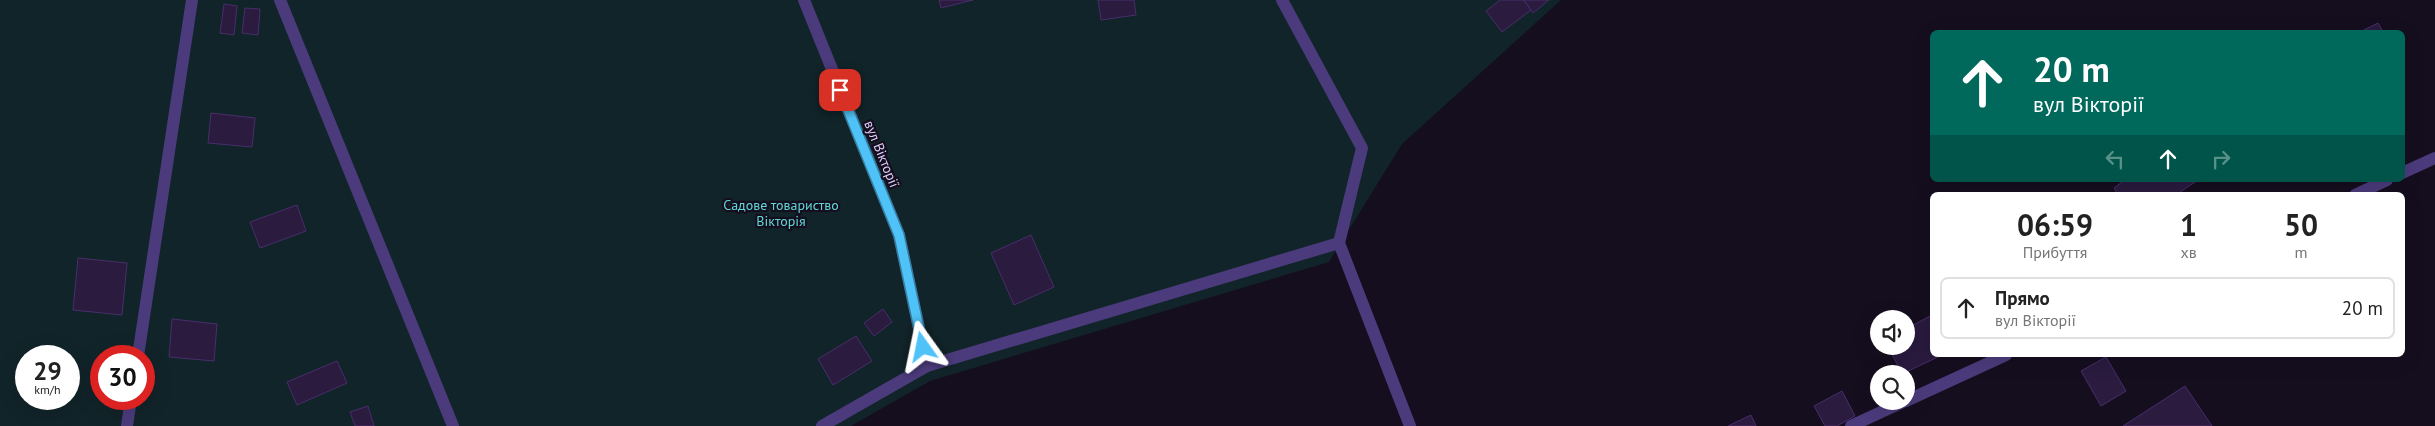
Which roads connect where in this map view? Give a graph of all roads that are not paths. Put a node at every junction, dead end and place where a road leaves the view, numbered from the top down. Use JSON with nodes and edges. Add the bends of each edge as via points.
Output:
{"nodes":[{"id":1,"x":192,"y":0,"type":"edge"},
{"id":2,"x":280,"y":0,"type":"edge"},
{"id":3,"x":804,"y":0,"type":"edge"},
{"id":4,"x":1282,"y":0,"type":"edge"},
{"id":5,"x":2435,"y":158,"type":"edge"},
{"id":6,"x":2405,"y":172,"type":"edge"},
{"id":7,"x":2383,"y":182,"type":"edge"},
{"id":8,"x":2361,"y":192,"type":"edge"},
{"id":9,"x":1339,"y":243,"type":"junction"},
{"id":10,"x":140,"y":345,"type":"edge"},
{"id":11,"x":2002,"y":357,"type":"edge"},
{"id":12,"x":926,"y":366,"type":"junction"},
{"id":13,"x":1915,"y":397,"type":"edge"},
{"id":14,"x":129,"y":410,"type":"edge"},
{"id":15,"x":1886,"y":410,"type":"edge"},
{"id":16,"x":127,"y":426,"type":"edge"},
{"id":17,"x":453,"y":426,"type":"edge"},
{"id":18,"x":822,"y":426,"type":"edge"},
{"id":19,"x":1410,"y":426,"type":"edge"},
{"id":20,"x":1851,"y":426,"type":"edge"}],
"edges":[{"from":1,"to":10,"type":"street"},
{"from":2,"to":17,"type":"street"},
{"from":3,"to":12,"type":"street","name":"вул Вікторії","via":[[899,235]]},
{"from":4,"to":9,"type":"street","via":[[1362,148]]},
{"from":5,"to":6,"type":"street"},
{"from":7,"to":8,"type":"street"},
{"from":9,"to":12,"type":"street"},
{"from":9,"to":19,"type":"street"},
{"from":11,"to":13,"type":"street"},
{"from":12,"to":18,"type":"street"},
{"from":14,"to":16,"type":"street"},
{"from":15,"to":20,"type":"street"}]}
